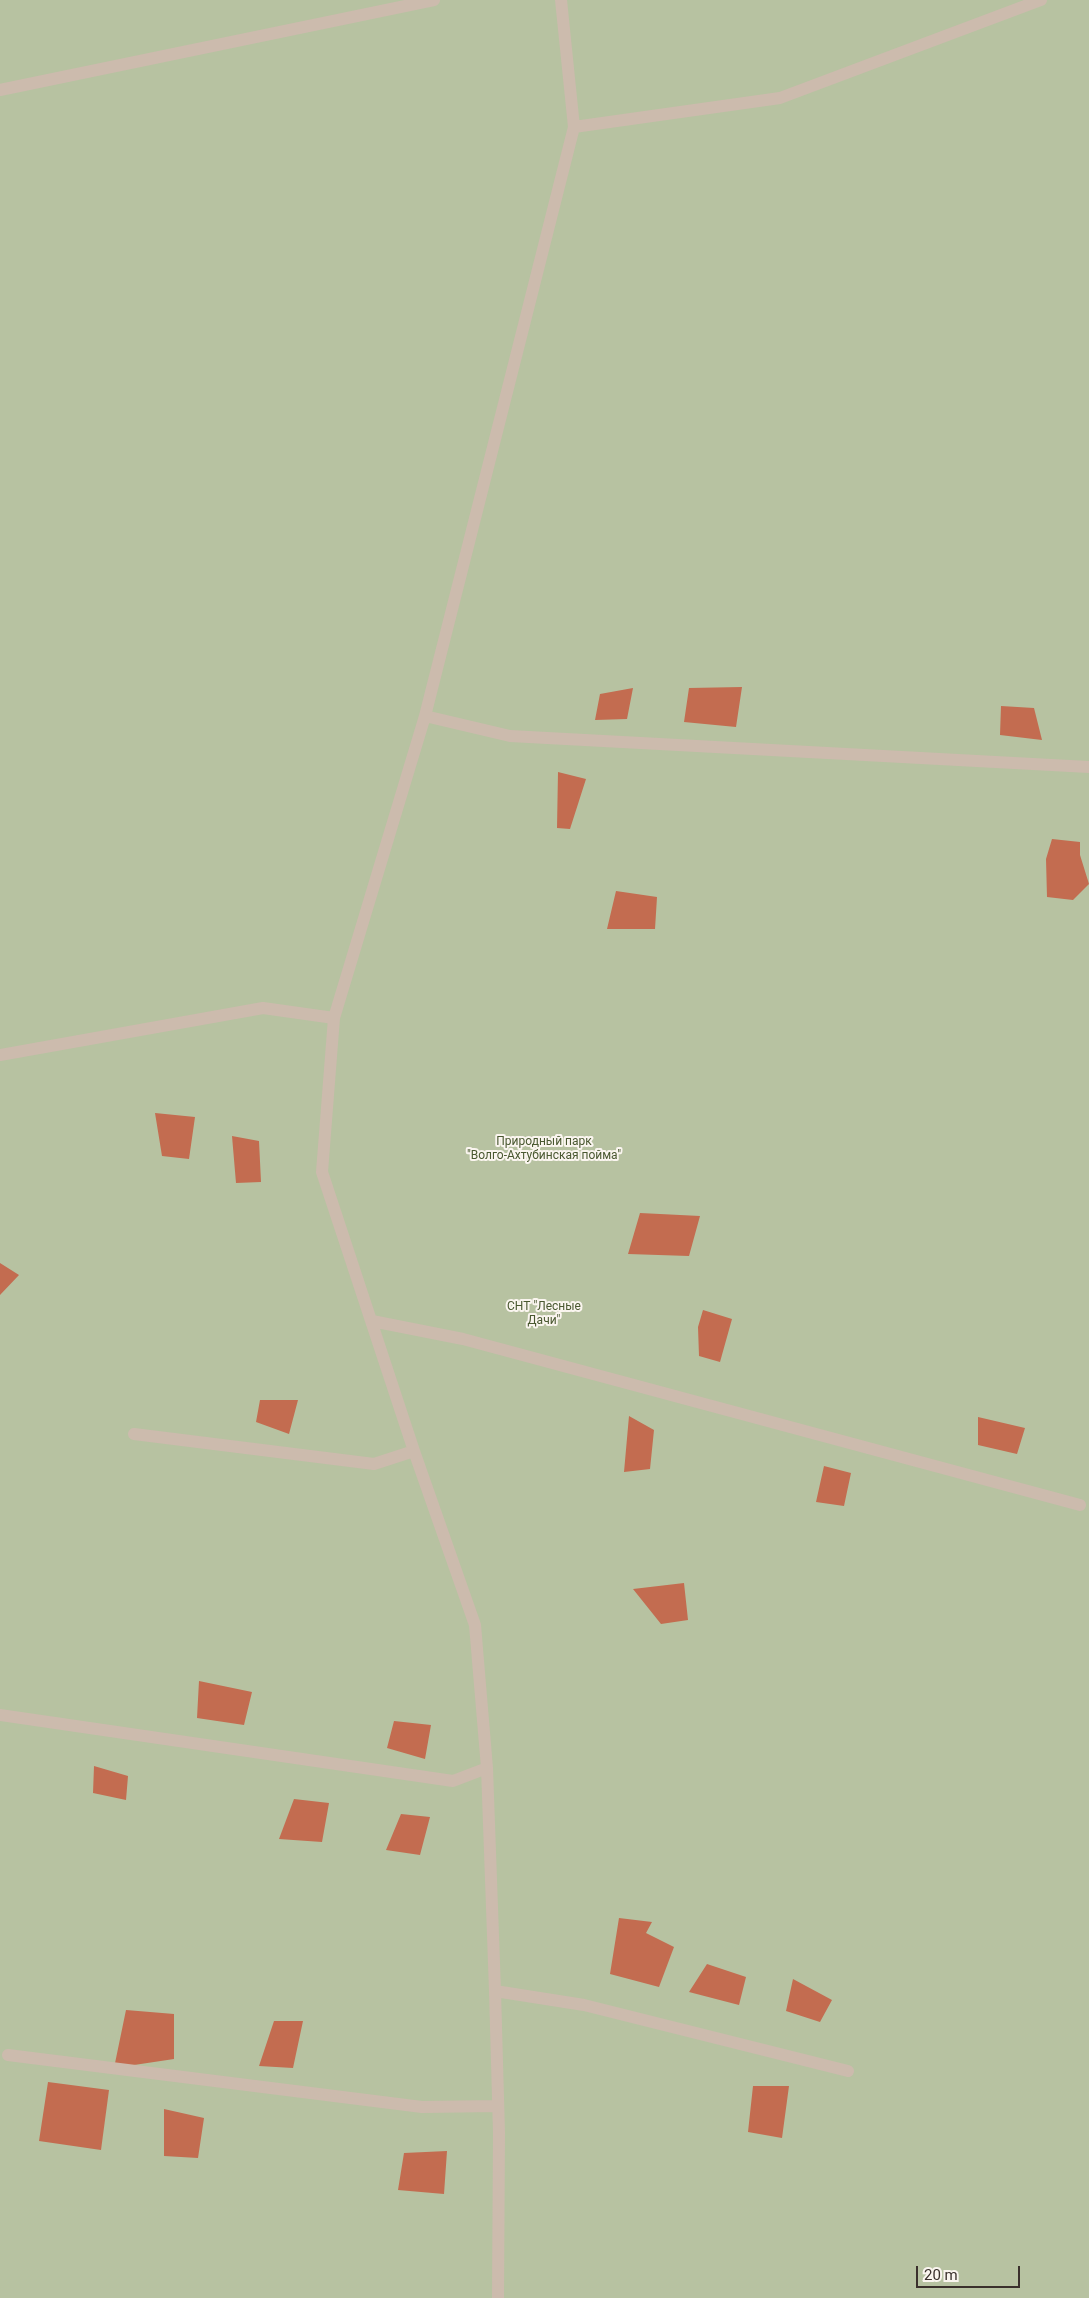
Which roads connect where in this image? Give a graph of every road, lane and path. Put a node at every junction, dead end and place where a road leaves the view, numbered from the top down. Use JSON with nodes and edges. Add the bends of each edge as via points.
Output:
{"nodes":[{"id":1,"x":434,"y":0,"type":"edge"},
{"id":2,"x":560,"y":0,"type":"edge"},
{"id":3,"x":1040,"y":0,"type":"edge"},
{"id":4,"x":0,"y":90,"type":"edge"},
{"id":5,"x":574,"y":127,"type":"junction"},
{"id":6,"x":425,"y":716,"type":"junction"},
{"id":7,"x":1089,"y":767,"type":"edge"},
{"id":8,"x":334,"y":1018,"type":"junction"},
{"id":9,"x":0,"y":1055,"type":"edge"},
{"id":10,"x":372,"y":1320,"type":"junction"},
{"id":11,"x":134,"y":1434,"type":"dead end"},
{"id":12,"x":414,"y":1451,"type":"junction"},
{"id":13,"x":1080,"y":1505,"type":"dead end"},
{"id":14,"x":0,"y":1715,"type":"edge"},
{"id":15,"x":487,"y":1768,"type":"junction"},
{"id":16,"x":495,"y":1991,"type":"junction"},
{"id":17,"x":8,"y":2055,"type":"dead end"},
{"id":18,"x":848,"y":2072,"type":"dead end"},
{"id":19,"x":498,"y":2106,"type":"junction"},
{"id":20,"x":498,"y":2298,"type":"edge"}],
"edges":[{"from":1,"to":4,"type":"street"},
{"from":2,"to":5,"type":"street"},
{"from":3,"to":5,"type":"street","via":[[780,98]]},
{"from":5,"to":6,"type":"street"},
{"from":6,"to":7,"type":"street","via":[[510,736]]},
{"from":6,"to":8,"type":"street"},
{"from":8,"to":9,"type":"street","via":[[263,1008]]},
{"from":8,"to":10,"type":"street","via":[[322,1172]]},
{"from":10,"to":12,"type":"street"},
{"from":10,"to":13,"type":"street","via":[[463,1339]]},
{"from":11,"to":12,"type":"street","via":[[374,1464]]},
{"from":12,"to":15,"type":"street","via":[[474,1625]]},
{"from":14,"to":15,"type":"street","via":[[453,1781]]},
{"from":15,"to":16,"type":"street"},
{"from":16,"to":18,"type":"street","via":[[584,2005]]},
{"from":16,"to":19,"type":"street"},
{"from":17,"to":19,"type":"street","via":[[422,2107]]},
{"from":19,"to":20,"type":"street"}]}
